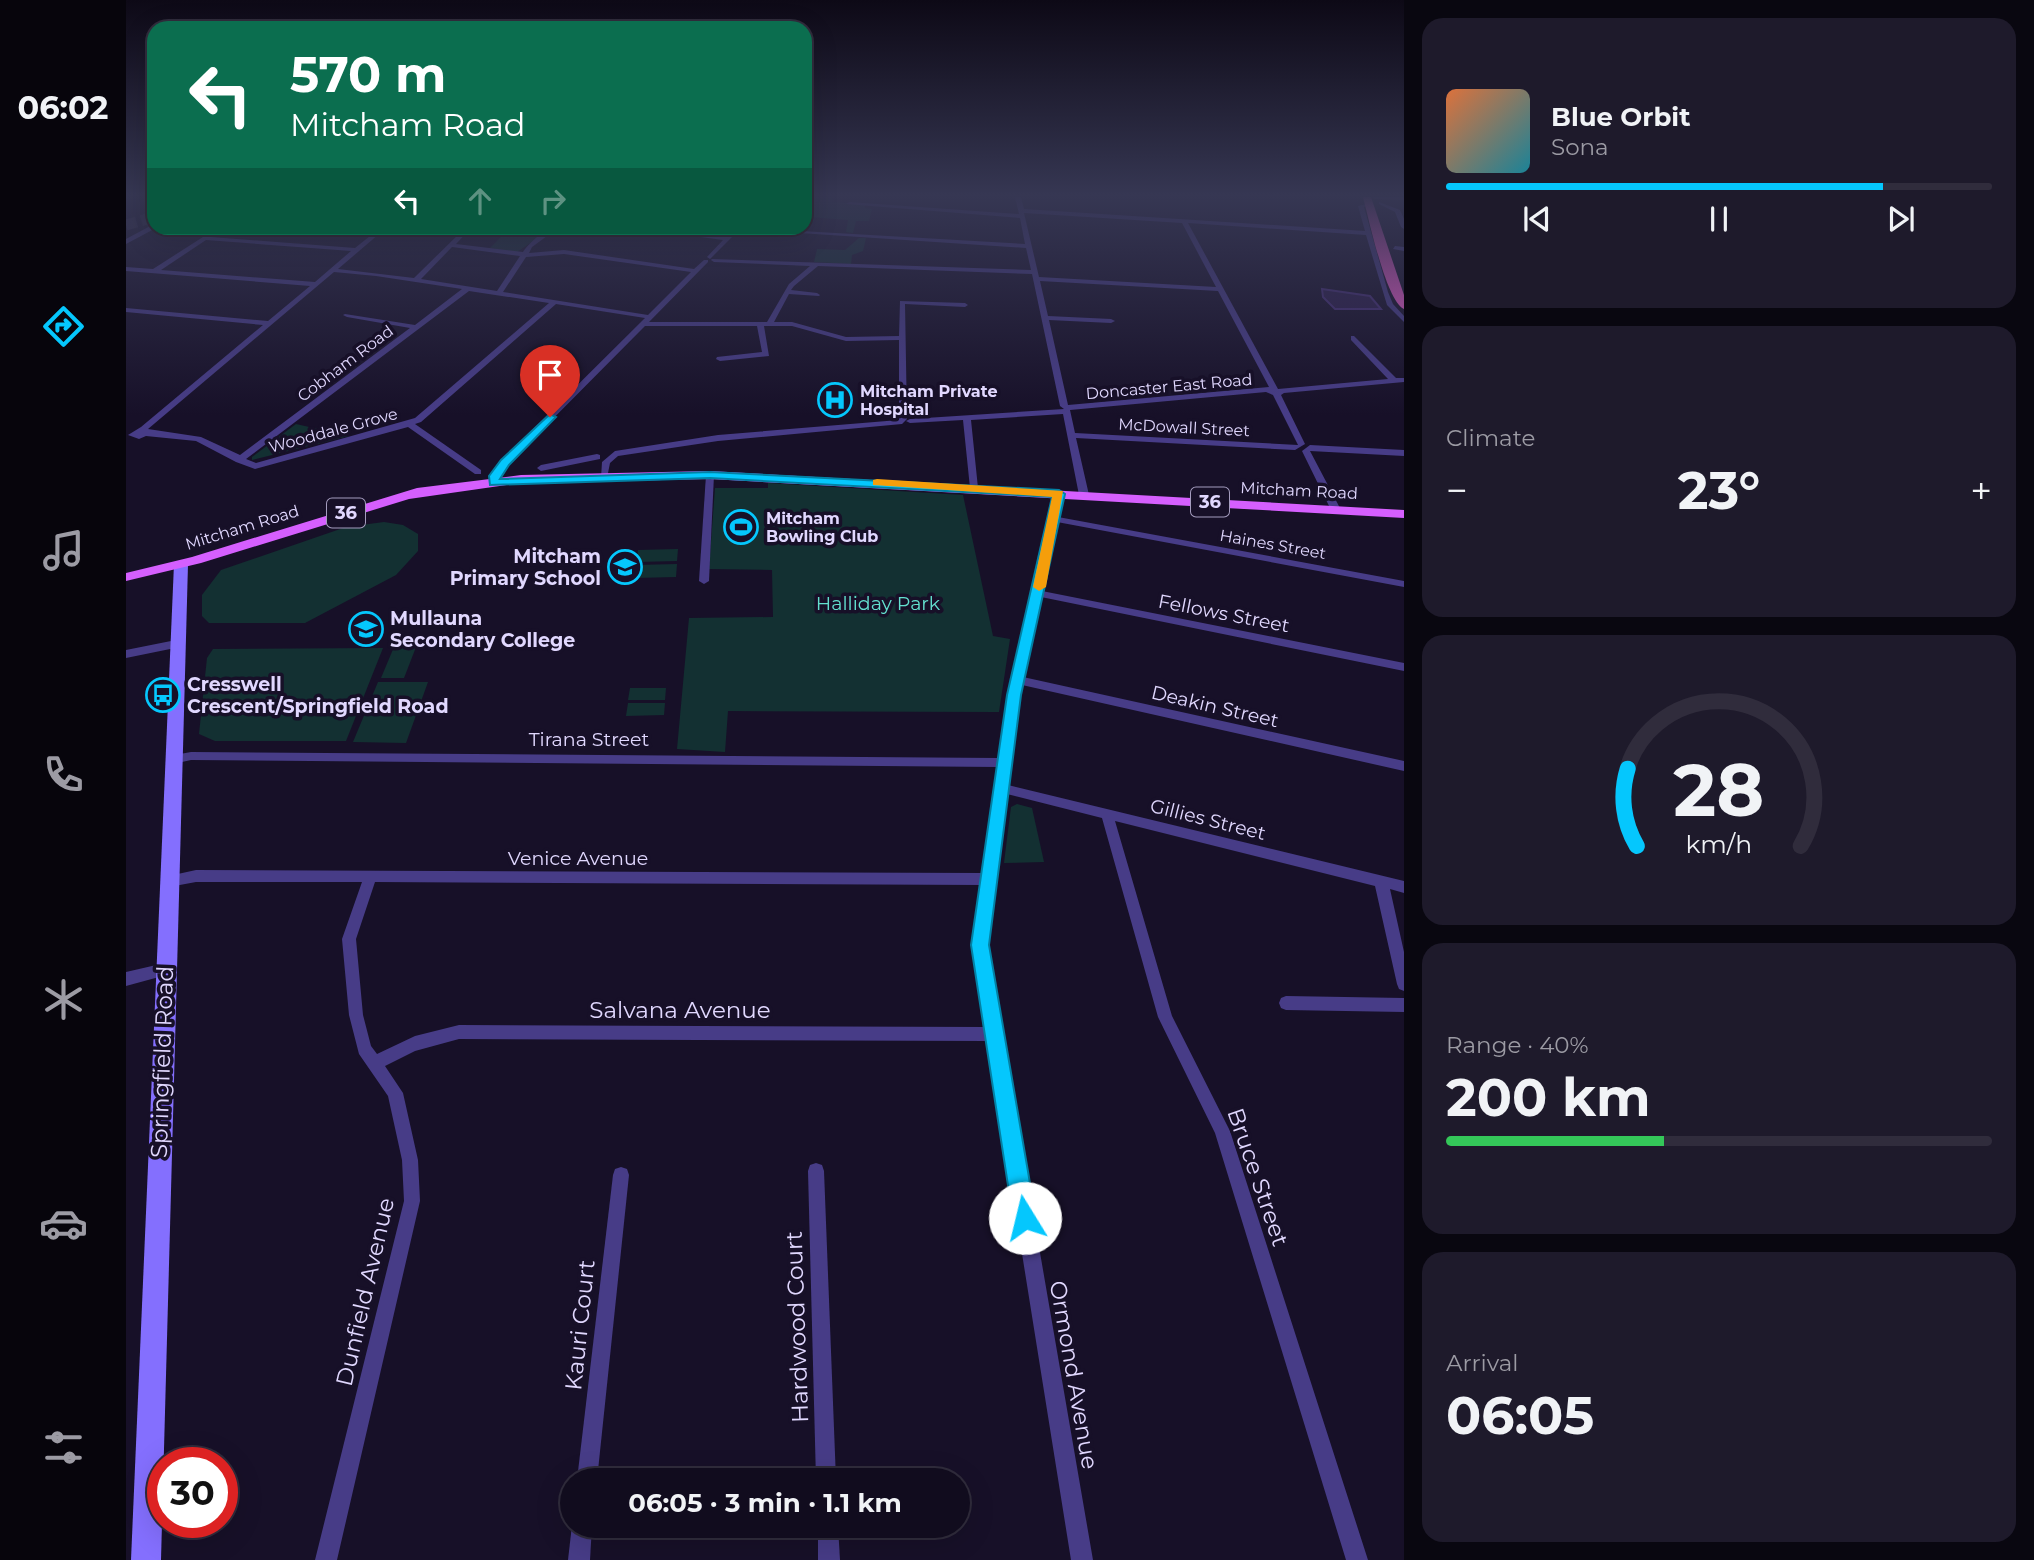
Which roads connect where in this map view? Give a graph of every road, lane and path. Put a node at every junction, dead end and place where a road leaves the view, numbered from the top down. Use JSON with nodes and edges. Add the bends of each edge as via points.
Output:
{"nodes":[{"id":1,"x":138,"y":270,"type":"edge"},
{"id":2,"x":332,"y":270,"type":"joint"},
{"id":3,"x":426,"y":270,"type":"edge"},
{"id":4,"x":514,"y":270,"type":"edge"},
{"id":5,"x":688,"y":270,"type":"edge"},
{"id":6,"x":810,"y":270,"type":"edge"},
{"id":7,"x":921,"y":270,"type":"edge"},
{"id":8,"x":1034,"y":270,"type":"edge"},
{"id":9,"x":1210,"y":270,"type":"edge"},
{"id":10,"x":1378,"y":270,"type":"edge"},
{"id":11,"x":1389,"y":270,"type":"edge"},
{"id":12,"x":155,"y":271,"type":"joint"},
{"id":13,"x":696,"y":271,"type":"joint"},
{"id":14,"x":1035,"y":275,"type":"junction"},
{"id":15,"x":416,"y":280,"type":"junction"},
{"id":16,"x":316,"y":284,"type":"junction"},
{"id":17,"x":468,"y":288,"type":"junction"},
{"id":18,"x":1220,"y":289,"type":"junction"},
{"id":19,"x":787,"y":292,"type":"junction"},
{"id":20,"x":499,"y":293,"type":"junction"},
{"id":21,"x":817,"y":295,"type":"dead end"},
{"id":22,"x":555,"y":302,"type":"junction"},
{"id":23,"x":965,"y":305,"type":"dead end"},
{"id":24,"x":1404,"y":306,"type":"edge"},
{"id":25,"x":126,"y":310,"type":"edge"},
{"id":26,"x":347,"y":315,"type":"dead end"},
{"id":27,"x":650,"y":317,"type":"junction"},
{"id":28,"x":1046,"y":318,"type":"junction"},
{"id":29,"x":1404,"y":320,"type":"edge"},
{"id":30,"x":1111,"y":321,"type":"dead end"},
{"id":31,"x":270,"y":323,"type":"junction"},
{"id":32,"x":770,"y":323,"type":"junction"},
{"id":33,"x":643,"y":324,"type":"junction"},
{"id":34,"x":760,"y":324,"type":"junction"},
{"id":35,"x":416,"y":327,"type":"junction"},
{"id":36,"x":902,"y":338,"type":"junction"},
{"id":37,"x":1354,"y":338,"type":"dead end"},
{"id":38,"x":720,"y":359,"type":"dead end"},
{"id":39,"x":1404,"y":380,"type":"edge"},
{"id":40,"x":1394,"y":381,"type":"junction"},
{"id":41,"x":1275,"y":392,"type":"junction"},
{"id":42,"x":1065,"y":409,"type":"junction"},
{"id":43,"x":967,"y":417,"type":"junction"},
{"id":44,"x":904,"y":421,"type":"junction"},
{"id":45,"x":409,"y":424,"type":"junction"},
{"id":46,"x":145,"y":431,"type":"junction"},
{"id":47,"x":131,"y":433,"type":"edge"},
{"id":48,"x":1071,"y":435,"type":"junction"},
{"id":49,"x":126,"y":443,"type":"edge"},
{"id":50,"x":1303,"y":448,"type":"junction"},
{"id":51,"x":1404,"y":453,"type":"edge"},
{"id":52,"x":597,"y":457,"type":"dead end"},
{"id":53,"x":239,"y":460,"type":"junction"},
{"id":54,"x":541,"y":468,"type":"dead end"},
{"id":55,"x":572,"y":468,"type":"junction"},
{"id":56,"x":478,"y":472,"type":"dead end"},
{"id":57,"x":710,"y":475,"type":"junction"},
{"id":58,"x":604,"y":476,"type":"junction"},
{"id":59,"x":494,"y":480,"type":"junction"},
{"id":60,"x":974,"y":488,"type":"junction"},
{"id":61,"x":1059,"y":494,"type":"junction"},
{"id":62,"x":1084,"y":495,"type":"junction"},
{"id":63,"x":1336,"y":510,"type":"junction"},
{"id":64,"x":1404,"y":514,"type":"edge"},
{"id":65,"x":1054,"y":519,"type":"junction"},
{"id":66,"x":181,"y":564,"type":"junction"},
{"id":67,"x":126,"y":577,"type":"edge"},
{"id":68,"x":704,"y":581,"type":"dead end"},
{"id":69,"x":1404,"y":584,"type":"edge"},
{"id":70,"x":1038,"y":593,"type":"junction"},
{"id":71,"x":176,"y":644,"type":"junction"},
{"id":72,"x":126,"y":654,"type":"edge"},
{"id":73,"x":1404,"y":667,"type":"edge"},
{"id":74,"x":1018,"y":680,"type":"junction"},
{"id":75,"x":173,"y":759,"type":"junction"},
{"id":76,"x":1004,"y":763,"type":"junction"},
{"id":77,"x":1404,"y":766,"type":"edge"},
{"id":78,"x":1002,"y":788,"type":"junction"},
{"id":79,"x":1107,"y":814,"type":"junction"},
{"id":80,"x":370,"y":877,"type":"junction"},
{"id":81,"x":988,"y":879,"type":"junction"},
{"id":82,"x":169,"y":881,"type":"junction"},
{"id":83,"x":1381,"y":881,"type":"junction"},
{"id":84,"x":1404,"y":887,"type":"edge"},
{"id":85,"x":165,"y":969,"type":"junction"},
{"id":86,"x":126,"y":979,"type":"edge"},
{"id":87,"x":1404,"y":984,"type":"edge"},
{"id":88,"x":1286,"y":1003,"type":"dead end"},
{"id":89,"x":1404,"y":1005,"type":"edge"},
{"id":90,"x":993,"y":1034,"type":"junction"},
{"id":91,"x":374,"y":1064,"type":"junction"},
{"id":92,"x":816,"y":1171,"type":"dead end"},
{"id":93,"x":621,"y":1175,"type":"dead end"},
{"id":94,"x":588,"y":1468,"type":"edge"},
{"id":95,"x":826,"y":1468,"type":"edge"},
{"id":96,"x":581,"y":1538,"type":"edge"},
{"id":97,"x":828,"y":1538,"type":"edge"},
{"id":98,"x":146,"y":1560,"type":"edge"},
{"id":99,"x":326,"y":1560,"type":"edge"},
{"id":100,"x":579,"y":1560,"type":"edge"},
{"id":101,"x":829,"y":1560,"type":"edge"},
{"id":102,"x":1082,"y":1560,"type":"edge"},
{"id":103,"x":1357,"y":1560,"type":"edge"}],
"edges":[{"from":1,"to":12,"type":"street"},
{"from":2,"to":15,"type":"street"},
{"from":2,"to":16,"type":"street"},
{"from":3,"to":15,"type":"street"},
{"from":4,"to":20,"type":"street"},
{"from":5,"to":13,"type":"street"},
{"from":6,"to":19,"type":"street"},
{"from":7,"to":14,"type":"street"},
{"from":8,"to":14,"type":"street"},
{"from":9,"to":18,"type":"street"},
{"from":10,"to":29,"type":"street","via":[[1386,297]]},
{"from":11,"to":24,"type":"highway"},
{"from":12,"to":16,"type":"street"},
{"from":13,"to":27,"type":"street"},
{"from":14,"to":18,"type":"street"},
{"from":14,"to":28,"type":"street"},
{"from":15,"to":17,"type":"street"},
{"from":16,"to":31,"type":"street"},
{"from":17,"to":20,"type":"street"},
{"from":17,"to":35,"type":"street","name":"Cobham Road"},
{"from":18,"to":41,"type":"street"},
{"from":19,"to":21,"type":"street"},
{"from":19,"to":32,"type":"street"},
{"from":20,"to":22,"type":"street"},
{"from":22,"to":27,"type":"street"},
{"from":22,"to":45,"type":"street"},
{"from":23,"to":36,"type":"street","via":[[902,302]]},
{"from":25,"to":31,"type":"street"},
{"from":26,"to":35,"type":"street"},
{"from":27,"to":33,"type":"street"},
{"from":28,"to":30,"type":"street"},
{"from":28,"to":42,"type":"street"},
{"from":31,"to":46,"type":"street"},
{"from":32,"to":34,"type":"street"},
{"from":32,"to":36,"type":"street","via":[[806,326],[846,339]]},
{"from":33,"to":34,"type":"street"},
{"from":33,"to":59,"type":"street"},
{"from":34,"to":38,"type":"street","via":[[766,354]]},
{"from":35,"to":53,"type":"street","name":"Cobham Road"},
{"from":36,"to":44,"type":"street"},
{"from":37,"to":40,"type":"street"},
{"from":39,"to":40,"type":"street","name":"Doncaster East Road"},
{"from":40,"to":41,"type":"street","name":"Doncaster East Road"},
{"from":41,"to":42,"type":"street","name":"Doncaster East Road"},
{"from":41,"to":50,"type":"street"},
{"from":42,"to":43,"type":"street","name":"Doncaster East Road"},
{"from":42,"to":48,"type":"street"},
{"from":43,"to":44,"type":"street","name":"Doncaster East Road"},
{"from":43,"to":60,"type":"street"},
{"from":44,"to":58,"type":"street","name":"Doncaster East Road","via":[[718,438],[634,452],[618,458]]},
{"from":45,"to":53,"type":"street","name":"Wooddale Grove","via":[[256,466]]},
{"from":45,"to":56,"type":"street","name":"Wooddale Grove"},
{"from":46,"to":47,"type":"street"},
{"from":46,"to":53,"type":"street","name":"Wooddale Grove","via":[[198,439]]},
{"from":47,"to":49,"type":"street"},
{"from":48,"to":50,"type":"street","name":"McDowall Street"},
{"from":48,"to":62,"type":"street"},
{"from":50,"to":51,"type":"street","name":"McDowall Street"},
{"from":50,"to":63,"type":"street"},
{"from":52,"to":55,"type":"street"},
{"from":54,"to":55,"type":"street"},
{"from":55,"to":58,"type":"main road","name":"Mitcham Road","number":"36"},
{"from":55,"to":59,"type":"main road","name":"Mitcham Road","number":"36"},
{"from":57,"to":58,"type":"main road","name":"Mitcham Road","number":"36"},
{"from":57,"to":60,"type":"main road","name":"Mitcham Road","number":"36"},
{"from":57,"to":68,"type":"street"},
{"from":58,"to":59,"type":"main road","name":"Mitcham Road","number":"36"},
{"from":59,"to":66,"type":"main road","name":"Mitcham Road","number":"36","via":[[407,495]]},
{"from":60,"to":61,"type":"main road","name":"Mitcham Road","number":"36"},
{"from":61,"to":62,"type":"main road","name":"Mitcham Road","number":"36"},
{"from":61,"to":65,"type":"street","name":"Ormond Avenue"},
{"from":62,"to":63,"type":"main road","name":"Mitcham Road","number":"36"},
{"from":63,"to":64,"type":"main road","name":"Mitcham Road","number":"36"},
{"from":65,"to":69,"type":"street","name":"Haines Street"},
{"from":65,"to":70,"type":"street","name":"Ormond Avenue"},
{"from":66,"to":67,"type":"main road","name":"Mitcham Road","number":"36"},
{"from":66,"to":71,"type":"main road","name":"Springfield Road"},
{"from":70,"to":73,"type":"street","name":"Fellows Street"},
{"from":70,"to":74,"type":"street","name":"Ormond Avenue"},
{"from":71,"to":72,"type":"street"},
{"from":71,"to":75,"type":"main road","name":"Springfield Road"},
{"from":74,"to":76,"type":"street","name":"Ormond Avenue"},
{"from":74,"to":77,"type":"street","name":"Deakin Street"},
{"from":75,"to":76,"type":"street","name":"Tirana Street","via":[[415,756]]},
{"from":75,"to":82,"type":"main road","name":"Springfield Road"},
{"from":76,"to":78,"type":"street","name":"Ormond Avenue"},
{"from":78,"to":79,"type":"street","name":"Gillies Street"},
{"from":78,"to":81,"type":"street","name":"Ormond Avenue"},
{"from":79,"to":83,"type":"street","name":"Gillies Street"},
{"from":79,"to":103,"type":"street","name":"Bruce Street","via":[[1165,1017],[1222,1130]]},
{"from":80,"to":81,"type":"street","name":"Venice Avenue"},
{"from":80,"to":82,"type":"street","name":"Venice Avenue","via":[[196,876]]},
{"from":80,"to":91,"type":"street","name":"Dunfield Avenue","via":[[349,939],[356,1015],[364,1049]]},
{"from":81,"to":90,"type":"street","name":"Ormond Avenue","via":[[980,945]]},
{"from":82,"to":85,"type":"main road","name":"Springfield Road"},
{"from":83,"to":84,"type":"street","name":"Gillies Street"},
{"from":83,"to":87,"type":"street"},
{"from":85,"to":86,"type":"street"},
{"from":85,"to":98,"type":"main road","name":"Springfield Road"},
{"from":88,"to":89,"type":"street"},
{"from":90,"to":91,"type":"street","name":"Salvana Avenue","via":[[458,1032],[422,1039]]},
{"from":90,"to":102,"type":"street","name":"Ormond Avenue"},
{"from":91,"to":99,"type":"street","name":"Dunfield Avenue","via":[[395,1093],[405,1130],[412,1201]]},
{"from":92,"to":95,"type":"street","name":"Hardwood Court"},
{"from":93,"to":94,"type":"street","name":"Kauri Court"},
{"from":96,"to":100,"type":"street"},
{"from":97,"to":101,"type":"street"}]}
